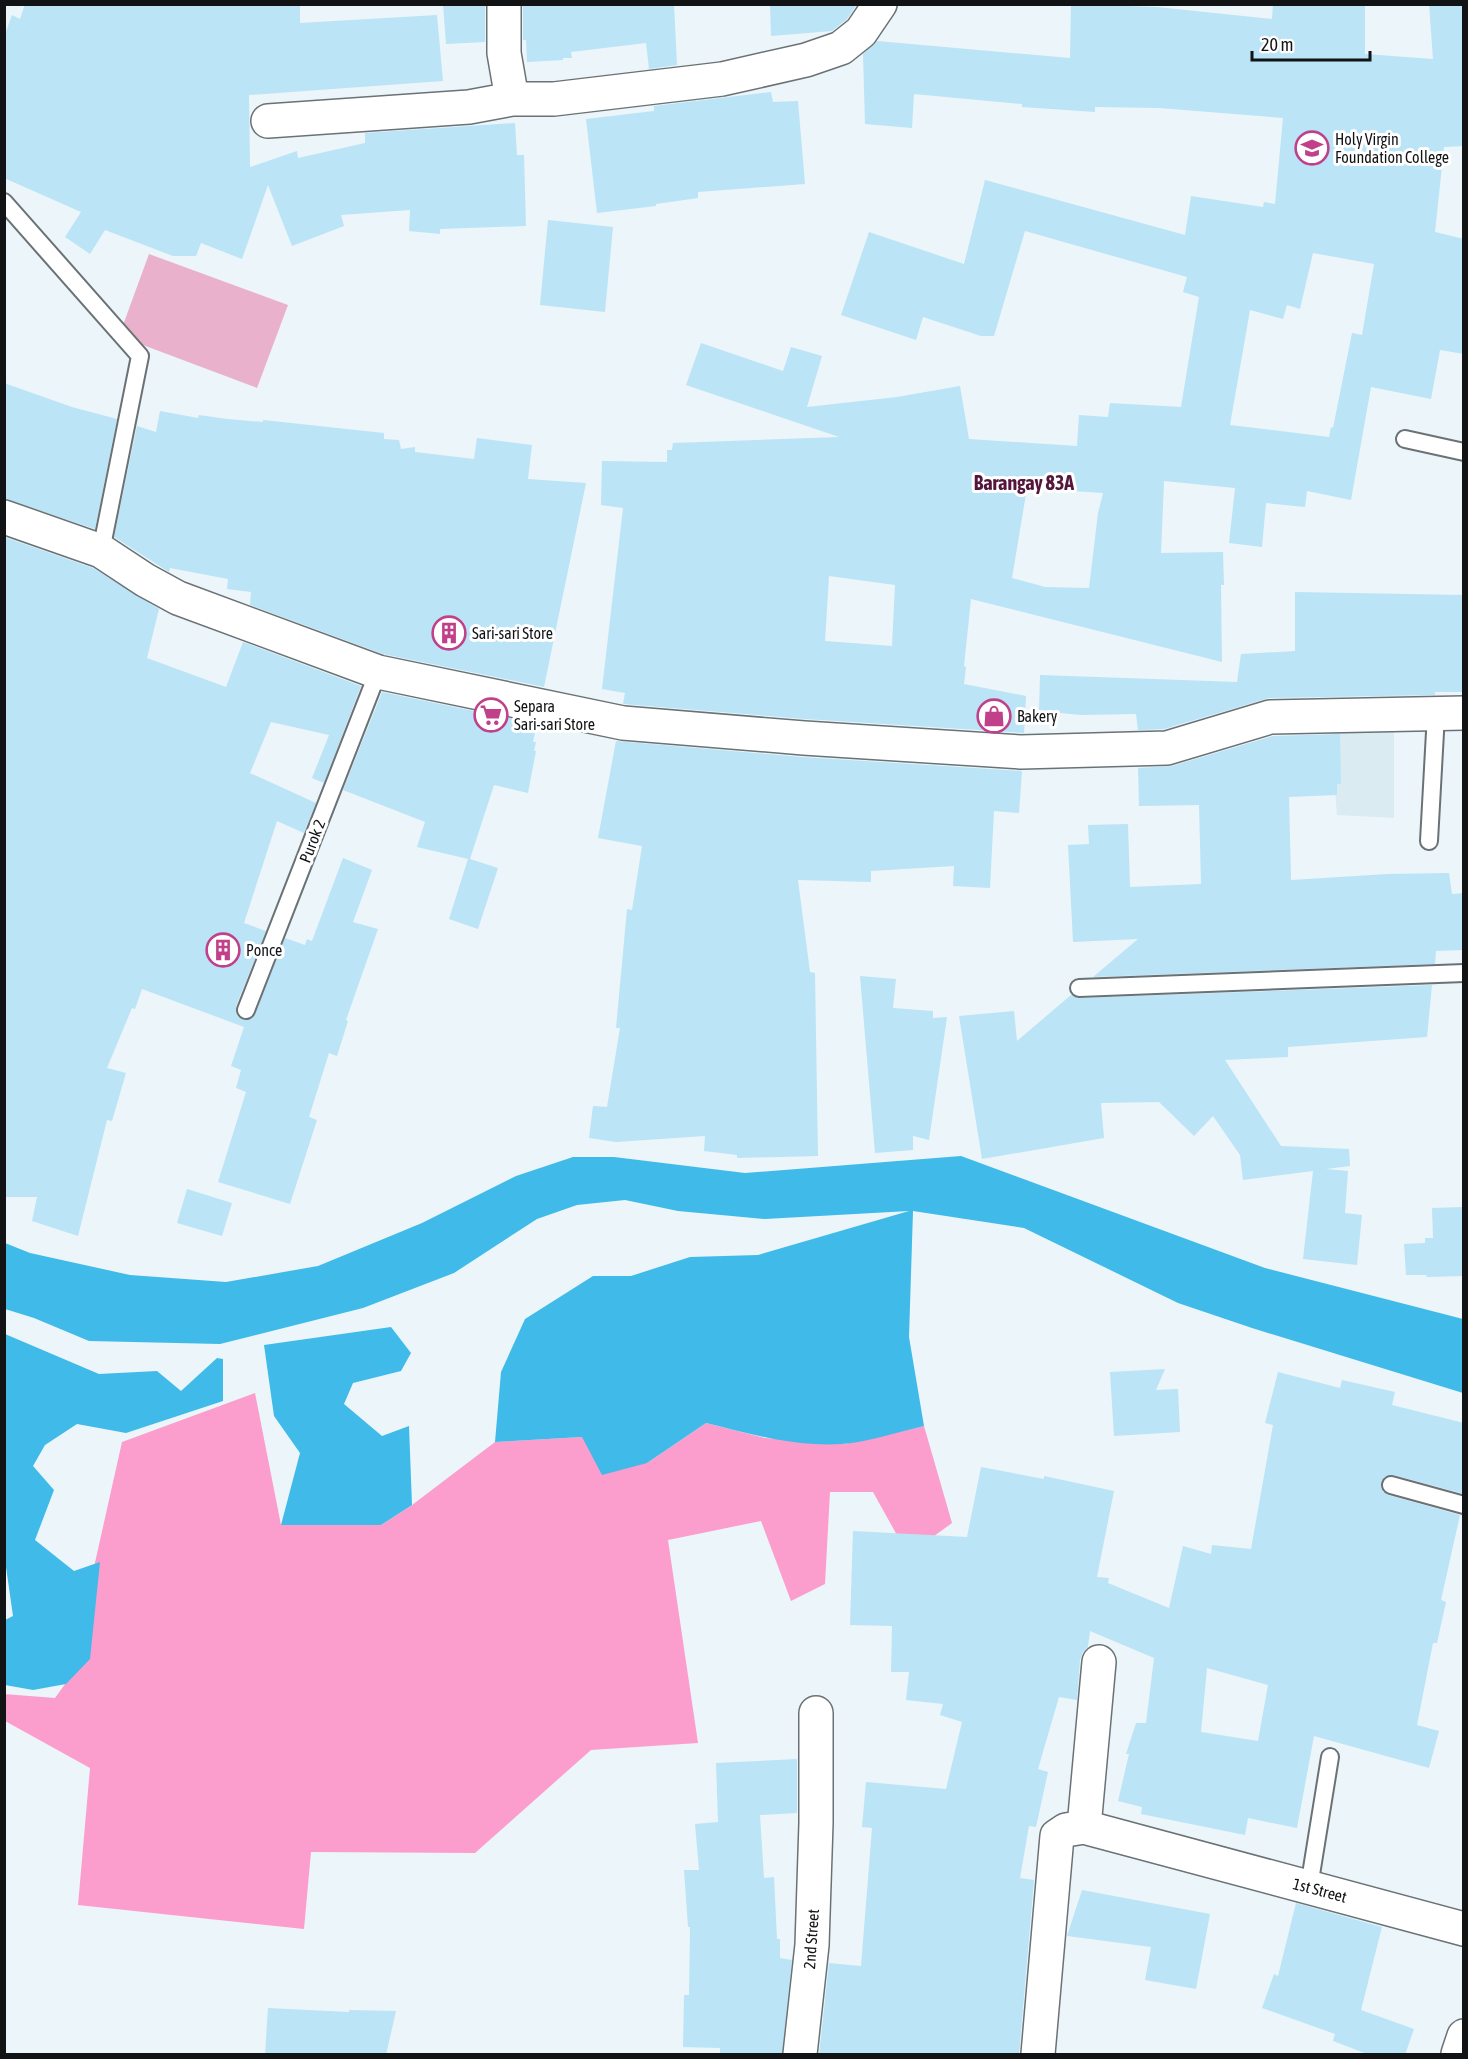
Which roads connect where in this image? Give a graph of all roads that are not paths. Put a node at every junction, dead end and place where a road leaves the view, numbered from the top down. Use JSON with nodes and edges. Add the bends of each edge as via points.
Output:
{"nodes":[{"id":1,"x":504,"y":4,"type":"edge"},
{"id":2,"x":880,"y":4,"type":"edge"},
{"id":3,"x":512,"y":99,"type":"junction"},
{"id":4,"x":268,"y":122,"type":"dead end"},
{"id":5,"x":4,"y":202,"type":"edge"},
{"id":6,"x":1405,"y":439,"type":"dead end"},
{"id":7,"x":1464,"y":452,"type":"edge"},
{"id":8,"x":4,"y":517,"type":"edge"},
{"id":9,"x":101,"y":551,"type":"junction"},
{"id":10,"x":378,"y":672,"type":"junction"},
{"id":11,"x":1450,"y":714,"type":"edge"},
{"id":12,"x":1429,"y":841,"type":"dead end"},
{"id":13,"x":1464,"y":973,"type":"edge"},
{"id":14,"x":1079,"y":988,"type":"dead end"},
{"id":15,"x":246,"y":1010,"type":"dead end"},
{"id":16,"x":1391,"y":1485,"type":"dead end"},
{"id":17,"x":1464,"y":1505,"type":"edge"},
{"id":18,"x":1099,"y":1662,"type":"dead end"},
{"id":19,"x":816,"y":1713,"type":"dead end"},
{"id":20,"x":1330,"y":1757,"type":"dead end"},
{"id":21,"x":1084,"y":1827,"type":"junction"},
{"id":22,"x":1310,"y":1887,"type":"junction"},
{"id":23,"x":1464,"y":1929,"type":"edge"},
{"id":24,"x":1464,"y":2036,"type":"edge"},
{"id":25,"x":800,"y":2055,"type":"edge"},
{"id":26,"x":1038,"y":2055,"type":"edge"},
{"id":27,"x":1458,"y":2055,"type":"edge"}],
"edges":[{"from":1,"to":3,"type":"street","via":[[504,53]]},
{"from":2,"to":3,"type":"street","via":[[861,32],[842,48],[806,60],[722,79],[554,99]]},
{"from":3,"to":4,"type":"street","via":[[469,107]]},
{"from":5,"to":9,"type":"lane","via":[[140,356]]},
{"from":6,"to":7,"type":"lane"},
{"from":8,"to":9,"type":"street"},
{"from":9,"to":10,"type":"street","via":[[178,598]]},
{"from":10,"to":11,"type":"street","via":[[623,723],[1021,752],[1167,748],[1270,717]]},
{"from":10,"to":15,"type":"lane","name":"Purok 2"},
{"from":11,"to":12,"type":"lane"},
{"from":13,"to":14,"type":"lane"},
{"from":16,"to":17,"type":"lane"},
{"from":18,"to":21,"type":"street"},
{"from":19,"to":25,"type":"street","name":"2nd Street","via":[[812,1945]]},
{"from":20,"to":22,"type":"lane"},
{"from":21,"to":22,"type":"street","name":"1st Street"},
{"from":21,"to":26,"type":"street","via":[[1057,1836]]},
{"from":22,"to":23,"type":"street","name":"1st Street"},
{"from":24,"to":27,"type":"street"}]}
